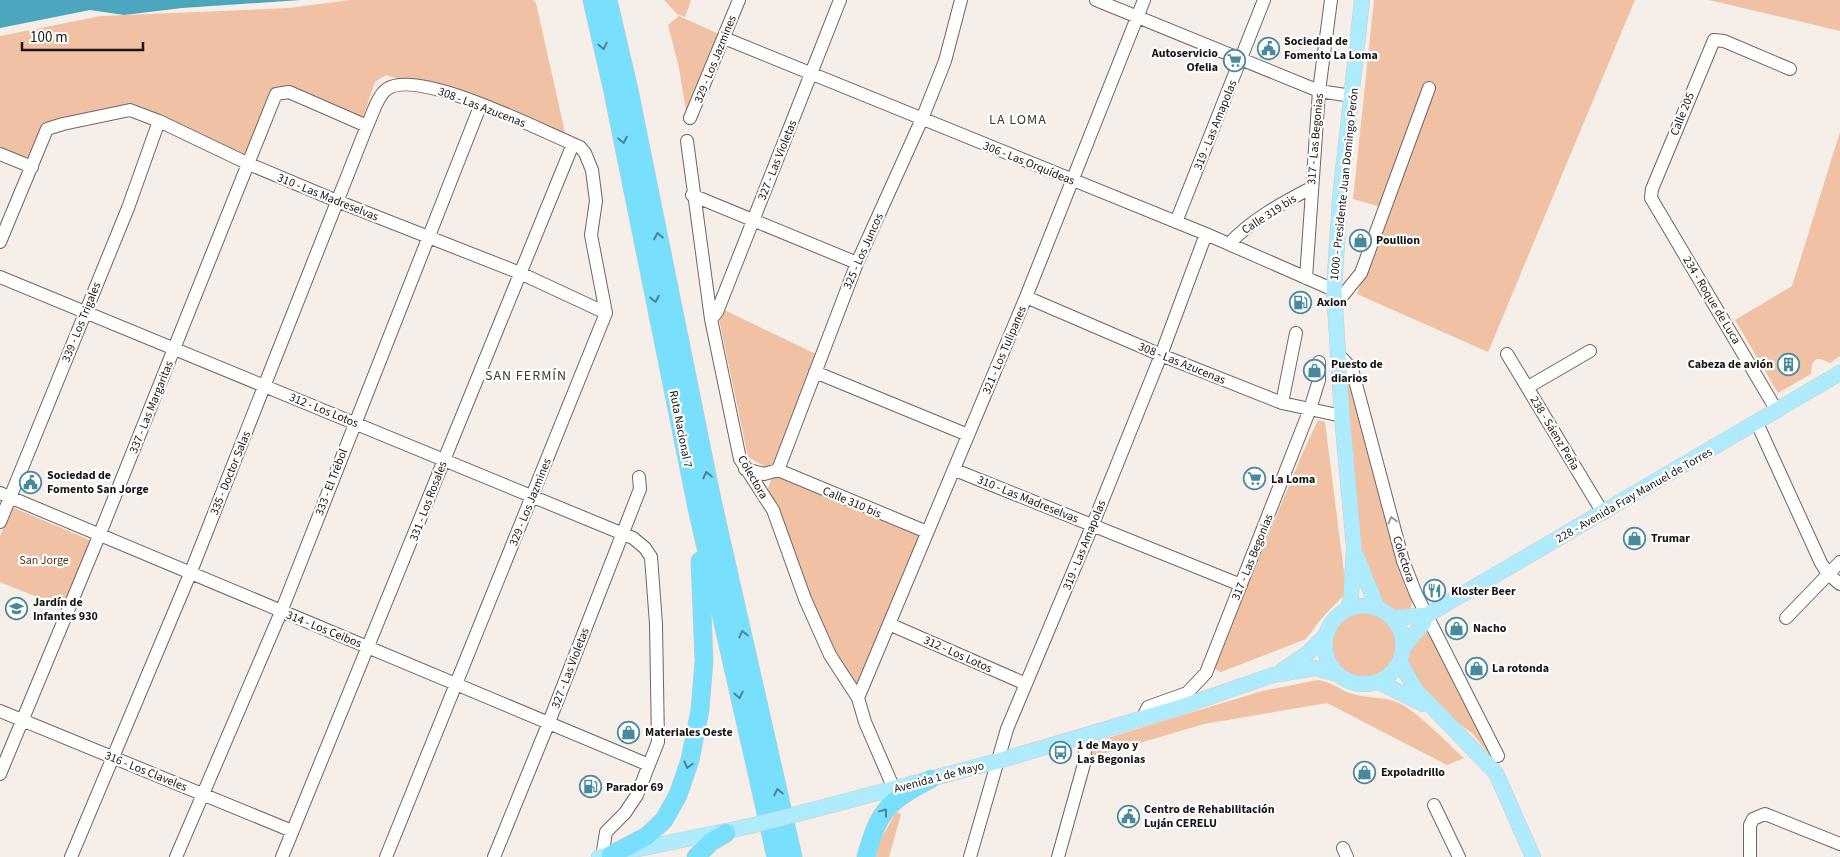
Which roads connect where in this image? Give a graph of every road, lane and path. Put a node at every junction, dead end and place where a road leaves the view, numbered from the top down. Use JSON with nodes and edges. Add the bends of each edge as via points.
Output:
{"nodes":[{"id":1,"x":592,"y":0,"type":"edge"},
{"id":2,"x":608,"y":0,"type":"edge"},
{"id":3,"x":738,"y":0,"type":"edge"},
{"id":4,"x":840,"y":0,"type":"edge"},
{"id":5,"x":960,"y":0,"type":"edge"},
{"id":6,"x":1096,"y":0,"type":"edge"},
{"id":7,"x":1144,"y":0,"type":"edge"},
{"id":8,"x":1264,"y":0,"type":"edge"},
{"id":9,"x":1331,"y":0,"type":"edge"},
{"id":10,"x":1362,"y":0,"type":"edge"},
{"id":11,"x":1137,"y":18,"type":"junction"},
{"id":12,"x":724,"y":38,"type":"junction"},
{"id":13,"x":1241,"y":60,"type":"junction"},
{"id":14,"x":1790,"y":69,"type":"dead end"},
{"id":15,"x":811,"y":75,"type":"junction"},
{"id":16,"x":1429,"y":88,"type":"dead end"},
{"id":17,"x":388,"y":89,"type":"joint"},
{"id":18,"x":1318,"y":91,"type":"junction"},
{"id":19,"x":1352,"y":96,"type":"junction"},
{"id":20,"x":481,"y":104,"type":"junction"},
{"id":21,"x":690,"y":118,"type":"dead end"},
{"id":22,"x":922,"y":119,"type":"junction"},
{"id":23,"x":159,"y":121,"type":"junction"},
{"id":24,"x":367,"y":126,"type":"junction"},
{"id":25,"x":687,"y":141,"type":"dead end"},
{"id":26,"x":574,"y":144,"type":"junction"},
{"id":27,"x":0,"y":154,"type":"edge"},
{"id":28,"x":249,"y":164,"type":"junction"},
{"id":29,"x":32,"y":167,"type":"junction"},
{"id":30,"x":1071,"y":180,"type":"junction"},
{"id":31,"x":1311,"y":188,"type":"junction"},
{"id":32,"x":1652,"y":189,"type":"joint"},
{"id":33,"x":692,"y":195,"type":"junction"},
{"id":34,"x":337,"y":201,"type":"junction"},
{"id":35,"x":753,"y":220,"type":"junction"},
{"id":36,"x":1176,"y":222,"type":"junction"},
{"id":37,"x":1206,"y":234,"type":"junction"},
{"id":38,"x":428,"y":238,"type":"junction"},
{"id":39,"x":0,"y":242,"type":"edge"},
{"id":40,"x":1229,"y":244,"type":"junction"},
{"id":41,"x":857,"y":263,"type":"junction"},
{"id":42,"x":520,"y":273,"type":"junction"},
{"id":43,"x":0,"y":277,"type":"edge"},
{"id":44,"x":1306,"y":278,"type":"junction"},
{"id":45,"x":1026,"y":297,"type":"junction"},
{"id":46,"x":1334,"y":297,"type":"junction"},
{"id":47,"x":85,"y":312,"type":"junction"},
{"id":48,"x":606,"y":312,"type":"junction"},
{"id":49,"x":711,"y":319,"type":"junction"},
{"id":50,"x":1296,"y":334,"type":"dead end"},
{"id":51,"x":174,"y":349,"type":"junction"},
{"id":52,"x":1590,"y":351,"type":"dead end"},
{"id":53,"x":1338,"y":354,"type":"junction"},
{"id":54,"x":1507,"y":354,"type":"dead end"},
{"id":55,"x":1161,"y":355,"type":"junction"},
{"id":56,"x":1319,"y":362,"type":"dead end"},
{"id":57,"x":815,"y":372,"type":"junction"},
{"id":58,"x":1840,"y":373,"type":"edge"},
{"id":59,"x":264,"y":386,"type":"junction"},
{"id":60,"x":1528,"y":388,"type":"junction"},
{"id":61,"x":1282,"y":403,"type":"junction"},
{"id":62,"x":1310,"y":409,"type":"junction"},
{"id":63,"x":1777,"y":411,"type":"junction"},
{"id":64,"x":1342,"y":416,"type":"junction"},
{"id":65,"x":355,"y":422,"type":"junction"},
{"id":66,"x":1757,"y":423,"type":"junction"},
{"id":67,"x":968,"y":435,"type":"junction"},
{"id":68,"x":444,"y":459,"type":"junction"},
{"id":69,"x":745,"y":468,"type":"junction"},
{"id":70,"x":778,"y":470,"type":"junction"},
{"id":71,"x":955,"y":470,"type":"junction"},
{"id":72,"x":639,"y":477,"type":"dead end"},
{"id":73,"x":5,"y":495,"type":"edge"},
{"id":74,"x":533,"y":496,"type":"junction"},
{"id":75,"x":696,"y":508,"type":"junction"},
{"id":76,"x":1603,"y":513,"type":"junction"},
{"id":77,"x":0,"y":522,"type":"edge"},
{"id":78,"x":1093,"y":524,"type":"junction"},
{"id":79,"x":927,"y":532,"type":"junction"},
{"id":80,"x":622,"y":533,"type":"junction"},
{"id":81,"x":99,"y":536,"type":"junction"},
{"id":82,"x":1354,"y":548,"type":"junction"},
{"id":83,"x":1840,"y":562,"type":"edge"},
{"id":84,"x":190,"y":574,"type":"junction"},
{"id":85,"x":1828,"y":574,"type":"junction"},
{"id":86,"x":1840,"y":584,"type":"edge"},
{"id":87,"x":1241,"y":585,"type":"junction"},
{"id":88,"x":1377,"y":607,"type":"junction"},
{"id":89,"x":1348,"y":609,"type":"junction"},
{"id":90,"x":280,"y":612,"type":"junction"},
{"id":91,"x":1427,"y":615,"type":"junction"},
{"id":92,"x":1393,"y":618,"type":"junction"},
{"id":93,"x":1786,"y":618,"type":"dead end"},
{"id":94,"x":889,"y":624,"type":"junction"},
{"id":95,"x":1326,"y":635,"type":"junction"},
{"id":96,"x":1404,"y":646,"type":"junction"},
{"id":97,"x":369,"y":647,"type":"junction"},
{"id":98,"x":1400,"y":662,"type":"junction"},
{"id":99,"x":1337,"y":674,"type":"junction"},
{"id":100,"x":1273,"y":675,"type":"junction"},
{"id":101,"x":456,"y":682,"type":"junction"},
{"id":102,"x":1379,"y":682,"type":"junction"},
{"id":103,"x":1026,"y":684,"type":"junction"},
{"id":104,"x":858,"y":698,"type":"junction"},
{"id":105,"x":0,"y":710,"type":"edge"},
{"id":106,"x":1435,"y":711,"type":"junction"},
{"id":107,"x":1142,"y":718,"type":"junction"},
{"id":108,"x":22,"y":720,"type":"junction"},
{"id":109,"x":549,"y":722,"type":"junction"},
{"id":110,"x":1086,"y":735,"type":"junction"},
{"id":111,"x":1498,"y":756,"type":"joint"},
{"id":112,"x":113,"y":757,"type":"junction"},
{"id":113,"x":998,"y":761,"type":"junction"},
{"id":114,"x":649,"y":765,"type":"junction"},
{"id":115,"x":0,"y":774,"type":"edge"},
{"id":116,"x":930,"y":780,"type":"junction"},
{"id":117,"x":1502,"y":786,"type":"junction"},
{"id":118,"x":894,"y":789,"type":"junction"},
{"id":119,"x":203,"y":794,"type":"junction"},
{"id":120,"x":1434,"y":805,"type":"dead end"},
{"id":121,"x":292,"y":831,"type":"junction"},
{"id":122,"x":726,"y":833,"type":"junction"},
{"id":123,"x":1840,"y":844,"type":"edge"},
{"id":124,"x":607,"y":856,"type":"edge"},
{"id":125,"x":71,"y":857,"type":"edge"},
{"id":126,"x":176,"y":857,"type":"edge"},
{"id":127,"x":282,"y":857,"type":"edge"},
{"id":128,"x":386,"y":857,"type":"edge"},
{"id":129,"x":494,"y":857,"type":"edge"},
{"id":130,"x":696,"y":857,"type":"edge"},
{"id":131,"x":776,"y":857,"type":"edge"},
{"id":132,"x":793,"y":857,"type":"edge"},
{"id":133,"x":866,"y":857,"type":"edge"},
{"id":134,"x":970,"y":857,"type":"edge"},
{"id":135,"x":1058,"y":857,"type":"edge"},
{"id":136,"x":1459,"y":857,"type":"edge"},
{"id":137,"x":1533,"y":857,"type":"edge"},
{"id":138,"x":1750,"y":857,"type":"edge"}],
"edges":[{"from":1,"to":75,"type":"highway","name":"Ruta Nacional 7","one_way":true},
{"from":132,"to":2,"type":"highway","name":"Ruta Nacional 7","one_way":true,"via":[[712,500]]},
{"from":3,"to":12,"type":"street","name":"329 - Los Jazmines"},
{"from":4,"to":15,"type":"street","name":"327 - Las Violetas"},
{"from":5,"to":22,"type":"street","name":"325 - Los Juncos","via":[[945,61]]},
{"from":6,"to":11,"type":"street"},
{"from":7,"to":11,"type":"street","name":"321 - Los Tulipanes"},
{"from":8,"to":13,"type":"street","name":"319 - Las Amapolas"},
{"from":9,"to":18,"type":"street","name":"317 - Las Begonias"},
{"from":10,"to":19,"type":"main road","name":"1000 - Presidente Juan Domingo Perón"},
{"from":11,"to":13,"type":"street"},
{"from":11,"to":30,"type":"street","name":"321 - Los Tulipanes"},
{"from":12,"to":15,"type":"street","name":"306 - Las Orquídeas"},
{"from":12,"to":21,"type":"street","name":"329 - Los Jazmines"},
{"from":13,"to":18,"type":"street"},
{"from":13,"to":36,"type":"street","name":"319 - Las Amapolas"},
{"from":14,"to":32,"type":"street","name":"Calle 205","via":[[1724,41],[1714,40]]},
{"from":15,"to":22,"type":"street","name":"306 - Las Orquídeas"},
{"from":15,"to":35,"type":"street","name":"327 - Las Violetas"},
{"from":16,"to":46,"type":"street","via":[[1361,273]]},
{"from":17,"to":20,"type":"street","name":"308 - Las Azucenas","via":[[430,87]]},
{"from":17,"to":24,"type":"street","name":"335 - Doctor Salas"},
{"from":18,"to":19,"type":"street"},
{"from":18,"to":31,"type":"street","name":"317 - Las Begonias"},
{"from":19,"to":46,"type":"main road","name":"1000 - Presidente Juan Domingo Perón","via":[[1340,198]]},
{"from":20,"to":26,"type":"street","name":"308 - Las Azucenas"},
{"from":20,"to":38,"type":"street","name":"333 - El Trébol"},
{"from":22,"to":30,"type":"street","name":"306 - Las Orquídeas"},
{"from":22,"to":41,"type":"street","name":"325 - Los Juncos"},
{"from":23,"to":28,"type":"street","name":"310 - Las Madreselvas"},
{"from":23,"to":29,"type":"street","name":"310 - Las Madreselvas","via":[[130,110],[47,129]]},
{"from":23,"to":47,"type":"street","name":"339 - Los Trigales","via":[[128,208]]},
{"from":24,"to":28,"type":"street","name":"337 - Las Margaritas","via":[[289,92],[276,94]]},
{"from":24,"to":34,"type":"street","name":"335 - Doctor Salas"},
{"from":25,"to":33,"type":"street","name":"Colectora"},
{"from":26,"to":42,"type":"street","name":"331 - Los Rosales"},
{"from":26,"to":48,"type":"street","via":[[586,153],[592,170],[596,201],[591,234]]},
{"from":27,"to":29,"type":"street"},
{"from":28,"to":34,"type":"street","name":"310 - Las Madreselvas"},
{"from":28,"to":51,"type":"street","name":"337 - Las Margaritas"},
{"from":29,"to":39,"type":"street"},
{"from":30,"to":36,"type":"street","name":"306 - Las Orquídeas"},
{"from":30,"to":45,"type":"street","name":"321 - Los Tulipanes"},
{"from":31,"to":40,"type":"street","name":"Calle 319 bis","via":[[1283,203],[1238,234]]},
{"from":31,"to":44,"type":"street","name":"317 - Las Begonias"},
{"from":32,"to":63,"type":"street","name":"234 - Roque de Luca","via":[[1651,198]]},
{"from":33,"to":35,"type":"street"},
{"from":33,"to":49,"type":"street","name":"Colectora"},
{"from":34,"to":38,"type":"street","name":"310 - Las Madreselvas"},
{"from":34,"to":59,"type":"street","name":"335 - Doctor Salas"},
{"from":35,"to":41,"type":"street"},
{"from":35,"to":49,"type":"street","name":"327 - Las Violetas","via":[[717,312]]},
{"from":36,"to":37,"type":"street","name":"306 - Las Orquídeas"},
{"from":37,"to":40,"type":"street","name":"306 - Las Orquídeas"},
{"from":37,"to":55,"type":"street","name":"319 - Las Amapolas"},
{"from":38,"to":42,"type":"street","name":"310 - Las Madreselvas"},
{"from":38,"to":65,"type":"street","name":"333 - El Trébol"},
{"from":40,"to":44,"type":"street","name":"306 - Las Orquídeas"},
{"from":41,"to":57,"type":"street","name":"325 - Los Juncos"},
{"from":42,"to":48,"type":"street","name":"310 - Las Madreselvas"},
{"from":42,"to":68,"type":"street","name":"331 - Los Rosales"},
{"from":43,"to":47,"type":"street","name":"312 - Los Lotos"},
{"from":44,"to":46,"type":"street","name":"306 - Las Orquídeas"},
{"from":45,"to":55,"type":"street","name":"308 - Las Azucenas"},
{"from":45,"to":67,"type":"street","name":"321 - Los Tulipanes"},
{"from":46,"to":53,"type":"main road","name":"1000 - Presidente Juan Domingo Perón"},
{"from":47,"to":51,"type":"street","name":"312 - Los Lotos"},
{"from":47,"to":73,"type":"street","name":"339 - Los Trigales"},
{"from":48,"to":74,"type":"street","name":"329 - Los Jazmines"},
{"from":49,"to":69,"type":"street","name":"Colectora","via":[[738,451]]},
{"from":50,"to":61,"type":"street"},
{"from":51,"to":59,"type":"street","name":"312 - Los Lotos"},
{"from":51,"to":81,"type":"street","name":"337 - Las Margaritas"},
{"from":52,"to":60,"type":"street"},
{"from":53,"to":64,"type":"main road","name":"1000 - Presidente Juan Domingo Perón"},
{"from":91,"to":53,"type":"street","name":"Colectora","one_way":true,"via":[[1403,561],[1352,369]]},
{"from":54,"to":60,"type":"street","name":"238 - Sáenz Peña"},
{"from":55,"to":61,"type":"street","name":"308 - Las Azucenas"},
{"from":55,"to":78,"type":"street","name":"319 - Las Amapolas"},
{"from":56,"to":62,"type":"street","name":"317 - Las Begonias","via":[[1320,380]]},
{"from":57,"to":67,"type":"street"},
{"from":57,"to":70,"type":"street","name":"325 - Los Juncos"},
{"from":58,"to":63,"type":"main road","name":"228 - Avenida Fray Manuel de Torres"},
{"from":59,"to":65,"type":"street","name":"312 - Los Lotos"},
{"from":59,"to":84,"type":"street","name":"335 - Doctor Salas"},
{"from":60,"to":76,"type":"street","name":"238 - Sáenz Peña"},
{"from":61,"to":62,"type":"street","name":"308 - Las Azucenas"},
{"from":62,"to":64,"type":"street","name":"308 - Las Azucenas"},
{"from":62,"to":87,"type":"street","name":"317 - Las Begonias"},
{"from":63,"to":66,"type":"main road","name":"228 - Avenida Fray Manuel de Torres"},
{"from":64,"to":82,"type":"main road","name":"1000 - Presidente Juan Domingo Perón"},
{"from":65,"to":68,"type":"street","name":"312 - Los Lotos"},
{"from":65,"to":90,"type":"street","name":"333 - El Trébol"},
{"from":66,"to":76,"type":"main road","name":"228 - Avenida Fray Manuel de Torres"},
{"from":66,"to":85,"type":"street"},
{"from":67,"to":71,"type":"street","name":"321 - Los Tulipanes"},
{"from":68,"to":74,"type":"street","name":"312 - Los Lotos"},
{"from":68,"to":97,"type":"street","name":"331 - Los Rosales"},
{"from":69,"to":70,"type":"street","via":[[764,474]]},
{"from":69,"to":104,"type":"street","name":"Colectora","via":[[773,510],[821,637]]},
{"from":70,"to":79,"type":"street","name":"Calle 310 bis"},
{"from":71,"to":78,"type":"street","name":"310 - Las Madreselvas"},
{"from":71,"to":79,"type":"street","name":"321 - Los Tulipanes"},
{"from":72,"to":80,"type":"street","name":"327 - Las Violetas","via":[[640,489]]},
{"from":73,"to":77,"type":"street","name":"339 - Los Trigales"},
{"from":73,"to":81,"type":"street","name":"314 - Los Ceibos"},
{"from":74,"to":80,"type":"street","name":"312 - Los Lotos"},
{"from":74,"to":101,"type":"street","name":"329 - Los Jazmines"},
{"from":75,"to":124,"type":"highway","one_way":true,"via":[[704,661],[700,710],[690,760],[678,795],[664,820],[647,836]]},
{"from":75,"to":131,"type":"highway","name":"Ruta Nacional 7","one_way":true},
{"from":76,"to":91,"type":"main road","name":"228 - Avenida Fray Manuel de Torres"},
{"from":78,"to":87,"type":"street","name":"310 - Las Madreselvas"},
{"from":78,"to":103,"type":"street","name":"319 - Las Amapolas"},
{"from":79,"to":94,"type":"street","name":"321 - Los Tulipanes"},
{"from":80,"to":109,"type":"street","name":"327 - Las Violetas"},
{"from":80,"to":114,"type":"street","name":"312 - Los Lotos","via":[[645,548],[651,557],[658,742]]},
{"from":81,"to":84,"type":"street","name":"314 - Los Ceibos"},
{"from":81,"to":108,"type":"street","name":"337 - Las Margaritas"},
{"from":82,"to":88,"type":"main road"},
{"from":82,"to":89,"type":"main road"},
{"from":83,"to":85,"type":"street"},
{"from":84,"to":90,"type":"street","name":"314 - Los Ceibos"},
{"from":84,"to":112,"type":"street","name":"335 - Doctor Salas"},
{"from":85,"to":86,"type":"street"},
{"from":85,"to":93,"type":"street"},
{"from":87,"to":107,"type":"street","name":"317 - Las Begonias","via":[[1206,673],[1187,692],[1148,707]]},
{"from":88,"to":89,"type":"main road"},
{"from":88,"to":92,"type":"main road"},
{"from":89,"to":95,"type":"main road","via":[[1330,624]]},
{"from":90,"to":97,"type":"street","name":"314 - Los Ceibos"},
{"from":90,"to":119,"type":"street","name":"333 - El Trébol"},
{"from":91,"to":92,"type":"main road","name":"228 - Avenida Fray Manuel de Torres"},
{"from":91,"to":96,"type":"main road","name":"228 - Avenida Fray Manuel de Torres"},
{"from":91,"to":111,"type":"street","name":"Colectora"},
{"from":92,"to":96,"type":"main road","via":[[1399,626]]},
{"from":94,"to":103,"type":"street","name":"312 - Los Lotos"},
{"from":94,"to":104,"type":"street","name":"321 - Los Tulipanes"},
{"from":95,"to":99,"type":"main road","via":[[1326,656]]},
{"from":95,"to":100,"type":"main road","name":"Avenida 1 de Mayo","via":[[1297,661]]},
{"from":96,"to":98,"type":"main road"},
{"from":97,"to":101,"type":"street","name":"314 - Los Ceibos"},
{"from":97,"to":121,"type":"street","name":"331 - Los Rosales"},
{"from":98,"to":102,"type":"main road"},
{"from":98,"to":106,"type":"main road","via":[[1415,689]]},
{"from":99,"to":100,"type":"main road","name":"Avenida 1 de Mayo","via":[[1315,668]]},
{"from":99,"to":102,"type":"main road","via":[[1362,685]]},
{"from":100,"to":107,"type":"main road","name":"Avenida 1 de Mayo"},
{"from":101,"to":109,"type":"street","name":"314 - Los Ceibos"},
{"from":101,"to":128,"type":"street","name":"329 - Los Jazmines"},
{"from":102,"to":106,"type":"main road"},
{"from":103,"to":113,"type":"street","name":"319 - Las Amapolas"},
{"from":104,"to":118,"type":"street","name":"Colectora"},
{"from":105,"to":108,"type":"street","name":"316 - Los Claveles"},
{"from":106,"to":117,"type":"main road","via":[[1488,763]]},
{"from":107,"to":110,"type":"main road","name":"Avenida 1 de Mayo"},
{"from":108,"to":112,"type":"street","name":"316 - Los Claveles"},
{"from":108,"to":115,"type":"street","name":"337 - Las Margaritas"},
{"from":109,"to":114,"type":"street","name":"314 - Los Ceibos"},
{"from":109,"to":129,"type":"street","name":"327 - Las Violetas"},
{"from":110,"to":113,"type":"main road","name":"Avenida 1 de Mayo"},
{"from":110,"to":135,"type":"street","via":[[1084,764]]},
{"from":111,"to":117,"type":"main road"},
{"from":112,"to":119,"type":"street","name":"316 - Los Claveles"},
{"from":112,"to":125,"type":"street","name":"335 - Doctor Salas"},
{"from":113,"to":116,"type":"main road","name":"Avenida 1 de Mayo"},
{"from":113,"to":134,"type":"street","name":"319 - Las Amapolas"},
{"from":114,"to":124,"type":"street","via":[[625,813],[606,832]]},
{"from":116,"to":118,"type":"main road","name":"Avenida 1 de Mayo"},
{"from":133,"to":116,"type":"highway","one_way":true,"via":[[875,826],[885,810]]},
{"from":117,"to":137,"type":"main road"},
{"from":118,"to":122,"type":"main road","name":"Avenida 1 de Mayo","bridge":true},
{"from":119,"to":121,"type":"street","name":"316 - Los Claveles"},
{"from":119,"to":126,"type":"street","name":"333 - El Trébol"},
{"from":120,"to":136,"type":"street"},
{"from":121,"to":127,"type":"street","name":"331 - Los Rosales"},
{"from":122,"to":124,"type":"main road","name":"Avenida 1 de Mayo"},
{"from":122,"to":130,"type":"highway"},
{"from":123,"to":138,"type":"street","via":[[1765,814],[1758,815],[1750,825]]}]}
